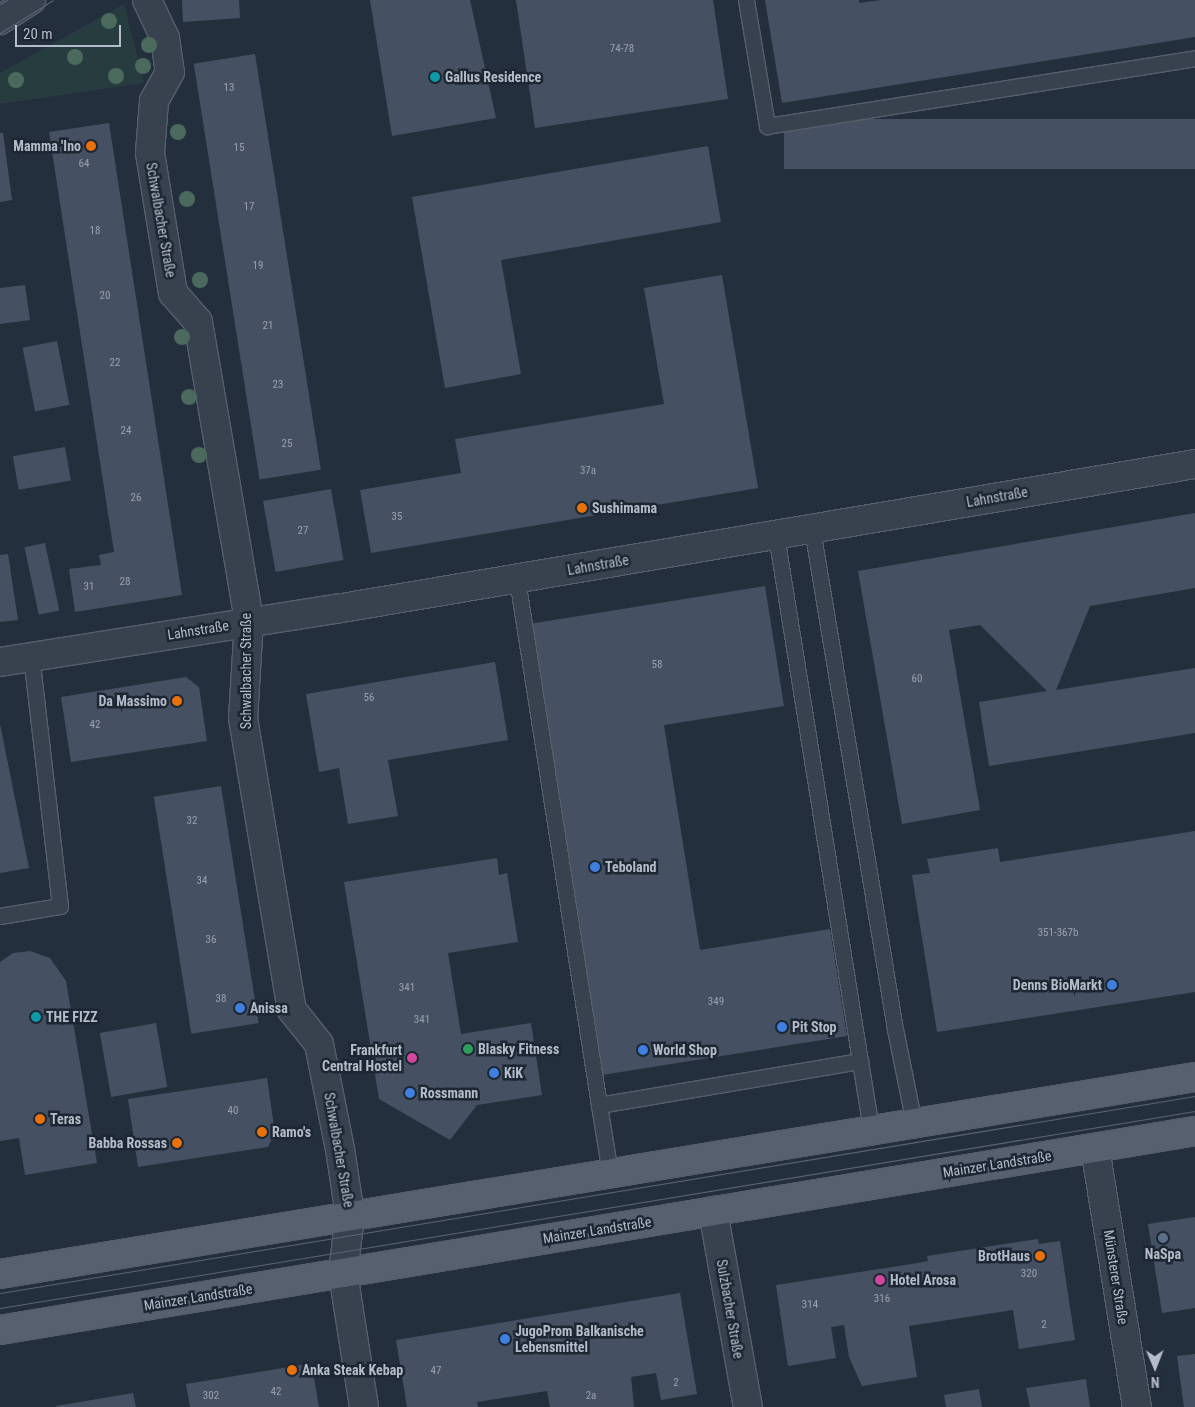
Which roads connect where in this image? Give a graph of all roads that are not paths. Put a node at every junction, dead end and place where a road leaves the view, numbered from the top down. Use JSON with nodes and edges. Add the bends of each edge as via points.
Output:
{"nodes":[{"id":1,"x":31,"y":0,"type":"edge"},
{"id":2,"x":147,"y":0,"type":"edge"},
{"id":3,"x":746,"y":0,"type":"edge"},
{"id":4,"x":0,"y":20,"type":"edge"},
{"id":5,"x":1195,"y":58,"type":"edge"},
{"id":6,"x":1195,"y":464,"type":"edge"},
{"id":7,"x":812,"y":528,"type":"junction"},
{"id":8,"x":776,"y":535,"type":"junction"},
{"id":9,"x":517,"y":579,"type":"junction"},
{"id":10,"x":249,"y":622,"type":"junction"},
{"id":11,"x":31,"y":657,"type":"junction"},
{"id":12,"x":0,"y":662,"type":"edge"},
{"id":13,"x":0,"y":916,"type":"edge"},
{"id":14,"x":860,"y":1061,"type":"junction"},
{"id":15,"x":1195,"y":1077,"type":"edge"},
{"id":16,"x":600,"y":1105,"type":"junction"},
{"id":17,"x":914,"y":1123,"type":"junction"},
{"id":18,"x":871,"y":1130,"type":"junction"},
{"id":19,"x":1195,"y":1131,"type":"edge"},
{"id":20,"x":1095,"y":1148,"type":"junction"},
{"id":21,"x":610,"y":1173,"type":"junction"},
{"id":22,"x":713,"y":1211,"type":"junction"},
{"id":23,"x":350,"y":1215,"type":"junction"},
{"id":24,"x":343,"y":1273,"type":"junction"},
{"id":25,"x":0,"y":1274,"type":"edge"},
{"id":26,"x":0,"y":1330,"type":"edge"},
{"id":27,"x":364,"y":1407,"type":"edge"},
{"id":28,"x":748,"y":1407,"type":"edge"},
{"id":29,"x":1137,"y":1407,"type":"edge"}],
"edges":[{"from":1,"to":4,"type":"street"},
{"from":2,"to":10,"type":"street","name":"Schwalbacher Straße","via":[[165,38],[170,72],[154,101],[151,162],[173,293],[198,322]]},
{"from":3,"to":5,"type":"lane","via":[[767,126]]},
{"from":6,"to":7,"type":"street","name":"Lahnstraße"},
{"from":7,"to":8,"type":"street","name":"Lahnstraße"},
{"from":7,"to":17,"type":"lane","via":[[895,1029]]},
{"from":8,"to":9,"type":"street","name":"Lahnstraße"},
{"from":8,"to":14,"type":"lane"},
{"from":9,"to":10,"type":"street","name":"Lahnstraße"},
{"from":9,"to":16,"type":"lane"},
{"from":10,"to":11,"type":"street","name":"Lahnstraße"},
{"from":10,"to":23,"type":"street","name":"Schwalbacher Straße","via":[[243,718],[292,1010],[319,1044]]},
{"from":11,"to":12,"type":"street","name":"Lahnstraße"},
{"from":11,"to":13,"type":"lane","via":[[60,906]]},
{"from":14,"to":16,"type":"lane"},
{"from":14,"to":18,"type":"lane"},
{"from":15,"to":17,"type":"main road"},
{"from":16,"to":21,"type":"lane"},
{"from":17,"to":18,"type":"main road"},
{"from":18,"to":21,"type":"main road"},
{"from":19,"to":20,"type":"main road","name":"Mainzer Landstraße"},
{"from":20,"to":22,"type":"main road","name":"Mainzer Landstraße"},
{"from":20,"to":29,"type":"street","name":"Münsterer Straße"},
{"from":21,"to":23,"type":"main road"},
{"from":22,"to":24,"type":"main road","name":"Mainzer Landstraße"},
{"from":22,"to":28,"type":"street","name":"Sulzbacher Straße"},
{"from":23,"to":24,"type":"street","name":"Schwalbacher Straße"},
{"from":23,"to":25,"type":"main road"},
{"from":24,"to":26,"type":"main road","name":"Mainzer Landstraße"},
{"from":24,"to":27,"type":"street","name":"Schwalbacher Straße"}]}
